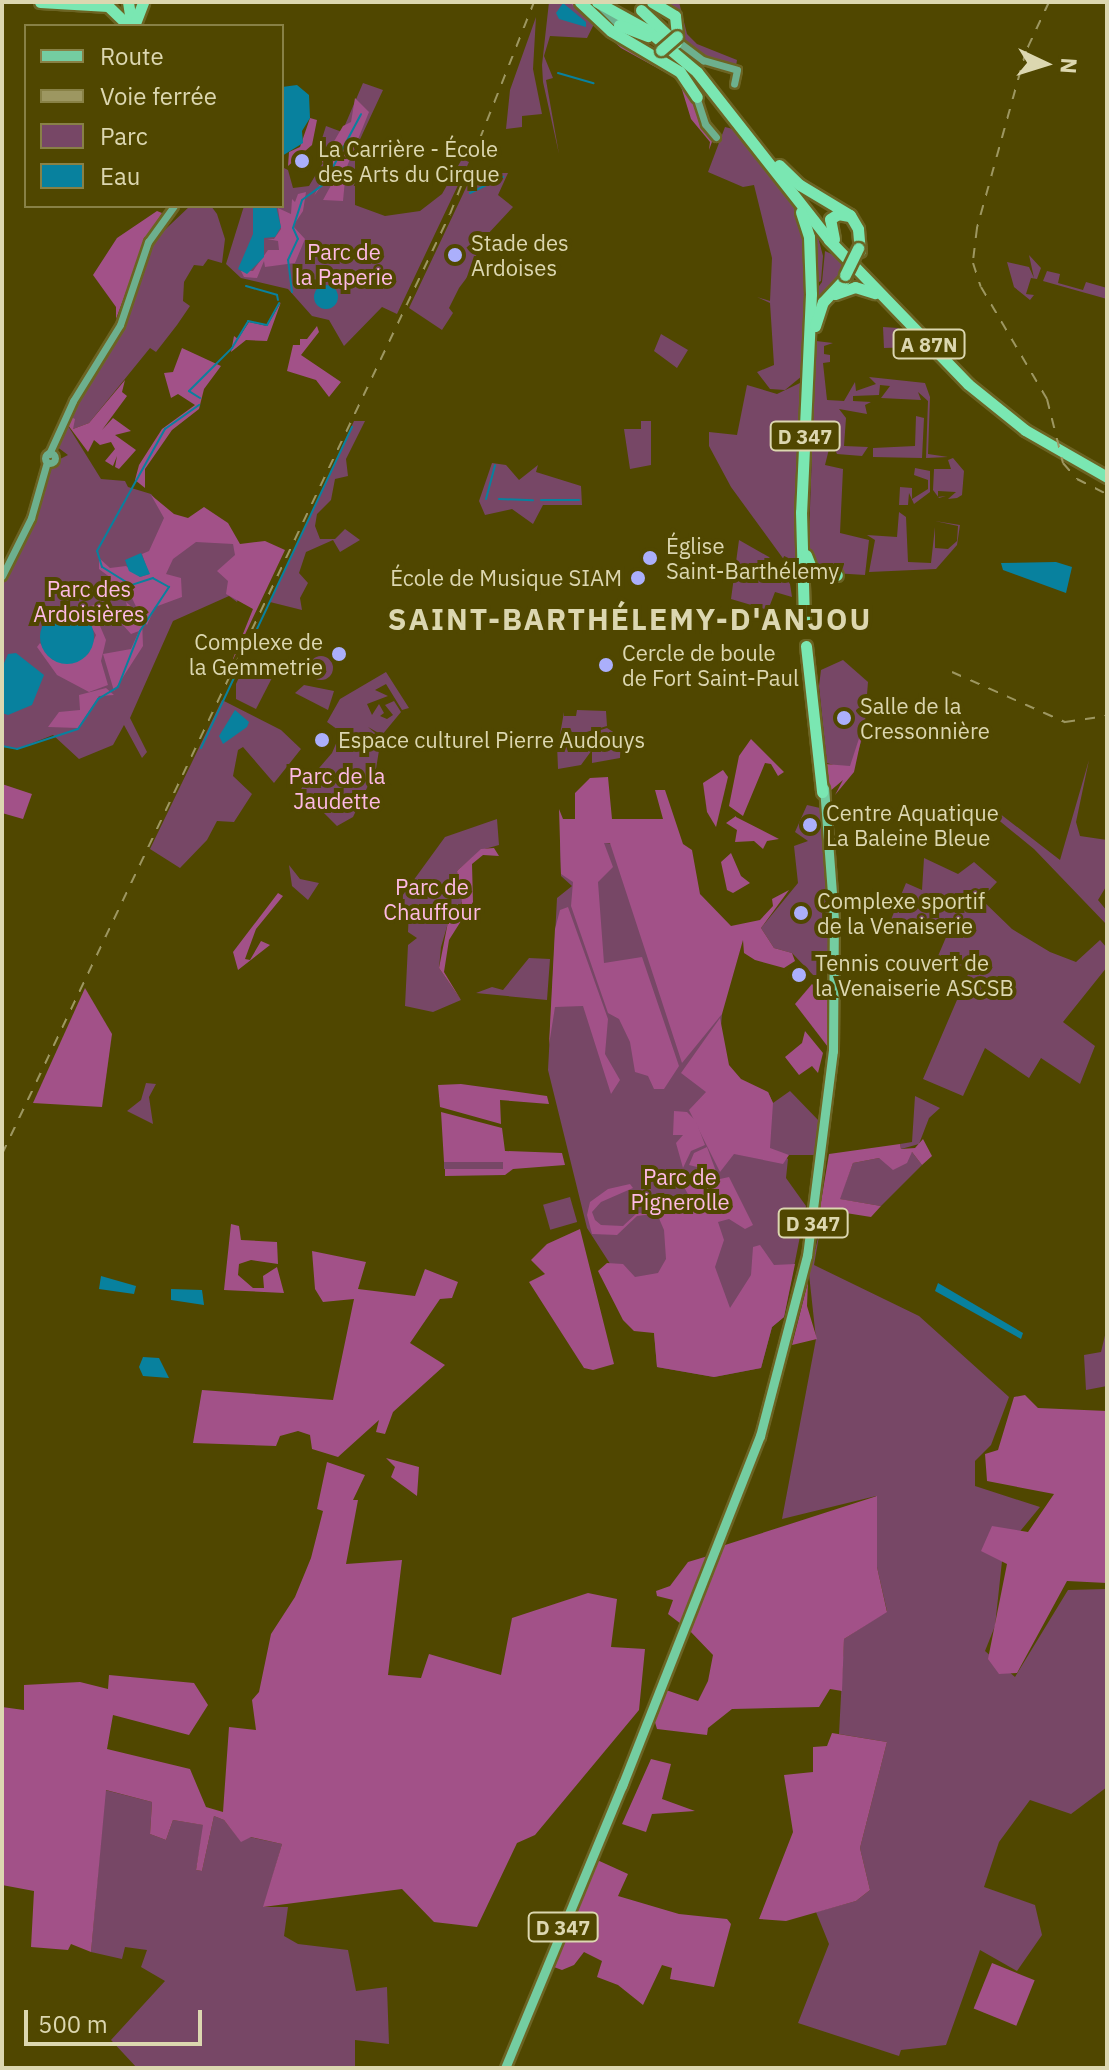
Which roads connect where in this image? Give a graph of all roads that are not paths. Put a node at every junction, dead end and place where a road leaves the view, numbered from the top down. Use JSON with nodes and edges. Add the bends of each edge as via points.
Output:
{"nodes":[{"id":1,"x":40,"y":2,"type":"edge"},
{"id":2,"x":143,"y":2,"type":"edge"},
{"id":3,"x":580,"y":2,"type":"edge"},
{"id":4,"x":652,"y":2,"type":"edge"},
{"id":5,"x":664,"y":2,"type":"edge"},
{"id":6,"x":127,"y":3,"type":"edge"},
{"id":7,"x":600,"y":4,"type":"edge"},
{"id":8,"x":636,"y":6,"type":"edge"},
{"id":9,"x":677,"y":19,"type":"junction"},
{"id":10,"x":129,"y":24,"type":"edge"},
{"id":11,"x":131,"y":24,"type":"edge"},
{"id":12,"x":132,"y":24,"type":"edge"},
{"id":13,"x":619,"y":25,"type":"junction"},
{"id":14,"x":625,"y":40,"type":"junction"},
{"id":15,"x":684,"y":56,"type":"junction"},
{"id":16,"x":734,"y":84,"type":"dead end"},
{"id":17,"x":697,"y":97,"type":"junction"},
{"id":18,"x":716,"y":137,"type":"dead end"},
{"id":19,"x":766,"y":150,"type":"junction"},
{"id":20,"x":780,"y":177,"type":"junction"},
{"id":21,"x":173,"y":208,"type":"edge"},
{"id":22,"x":834,"y":240,"type":"junction"},
{"id":23,"x":859,"y":250,"type":"junction"},
{"id":24,"x":897,"y":311,"type":"junction"},
{"id":25,"x":812,"y":342,"type":"junction"},
{"id":26,"x":1107,"y":475,"type":"edge"},
{"id":27,"x":804,"y":493,"type":"junction"},
{"id":28,"x":805,"y":543,"type":"junction"},
{"id":29,"x":837,"y":575,"type":"dead end"},
{"id":30,"x":2,"y":576,"type":"edge"},
{"id":31,"x":806,"y":633,"type":"junction"},
{"id":32,"x":820,"y":749,"type":"joint"},
{"id":33,"x":822,"y":792,"type":"joint"},
{"id":34,"x":827,"y":826,"type":"junction"},
{"id":35,"x":505,"y":2068,"type":"edge"}],
"edges":[{"from":1,"to":10,"type":"highway","via":[[108,6]]},
{"from":2,"to":12,"type":"highway"},
{"from":3,"to":14,"type":"highway"},
{"from":4,"to":9,"type":"highway"},
{"from":5,"to":9,"type":"highway"},
{"from":6,"to":11,"type":"highway"},
{"from":7,"to":13,"type":"main road"},
{"from":7,"to":15,"type":"highway","number":"A 87N"},
{"from":8,"to":15,"type":"highway"},
{"from":8,"to":16,"type":"main road","via":[[697,57],[737,70]]},
{"from":9,"to":14,"type":"highway","bridge":true,"via":[[677,36],[661,50]]},
{"from":13,"to":15,"type":"highway"},
{"from":13,"to":17,"type":"main road","via":[[671,54]]},
{"from":14,"to":17,"type":"highway","via":[[676,68]]},
{"from":15,"to":19,"type":"highway","number":"A 87N"},
{"from":15,"to":20,"type":"highway","number":"A 87N"},
{"from":17,"to":18,"type":"main road","via":[[705,124]]},
{"from":19,"to":22,"type":"highway","number":"A 87N"},
{"from":19,"to":23,"type":"highway","via":[[794,180],[850,215],[858,229]]},
{"from":20,"to":24,"type":"highway","number":"A 87N","via":[[829,240]]},
{"from":20,"to":25,"type":"highway","via":[[809,237]]},
{"from":21,"to":30,"type":"main road","via":[[148,242],[117,330],[61,426],[27,528]]},
{"from":22,"to":23,"type":"highway","via":[[829,221],[844,214],[856,229]]},
{"from":22,"to":26,"type":"highway","number":"A 87N","via":[[982,392],[1027,427]]},
{"from":23,"to":25,"type":"highway","bridge":true,"via":[[819,307]]},
{"from":24,"to":25,"type":"highway","via":[[866,289],[843,289],[822,308]]},
{"from":24,"to":26,"type":"highway","number":"A 87N","via":[[1003,413]]},
{"from":25,"to":27,"type":"highway","number":"D 347"},
{"from":25,"to":31,"type":"highway","number":"D 347","via":[[801,527]]},
{"from":27,"to":28,"type":"highway"},
{"from":27,"to":31,"type":"highway","number":"D 347"},
{"from":28,"to":29,"type":"highway","via":[[810,570]]},
{"from":28,"to":31,"type":"highway"},
{"from":31,"to":32,"type":"highway","number":"D 347"},
{"from":31,"to":33,"type":"highway","number":"D 347"},
{"from":32,"to":34,"type":"main road","number":"D 347"},
{"from":33,"to":34,"type":"main road"},
{"from":34,"to":35,"type":"main road","number":"D 347","via":[[835,1004],[815,1216],[792,1326],[760,1436]]}]}
